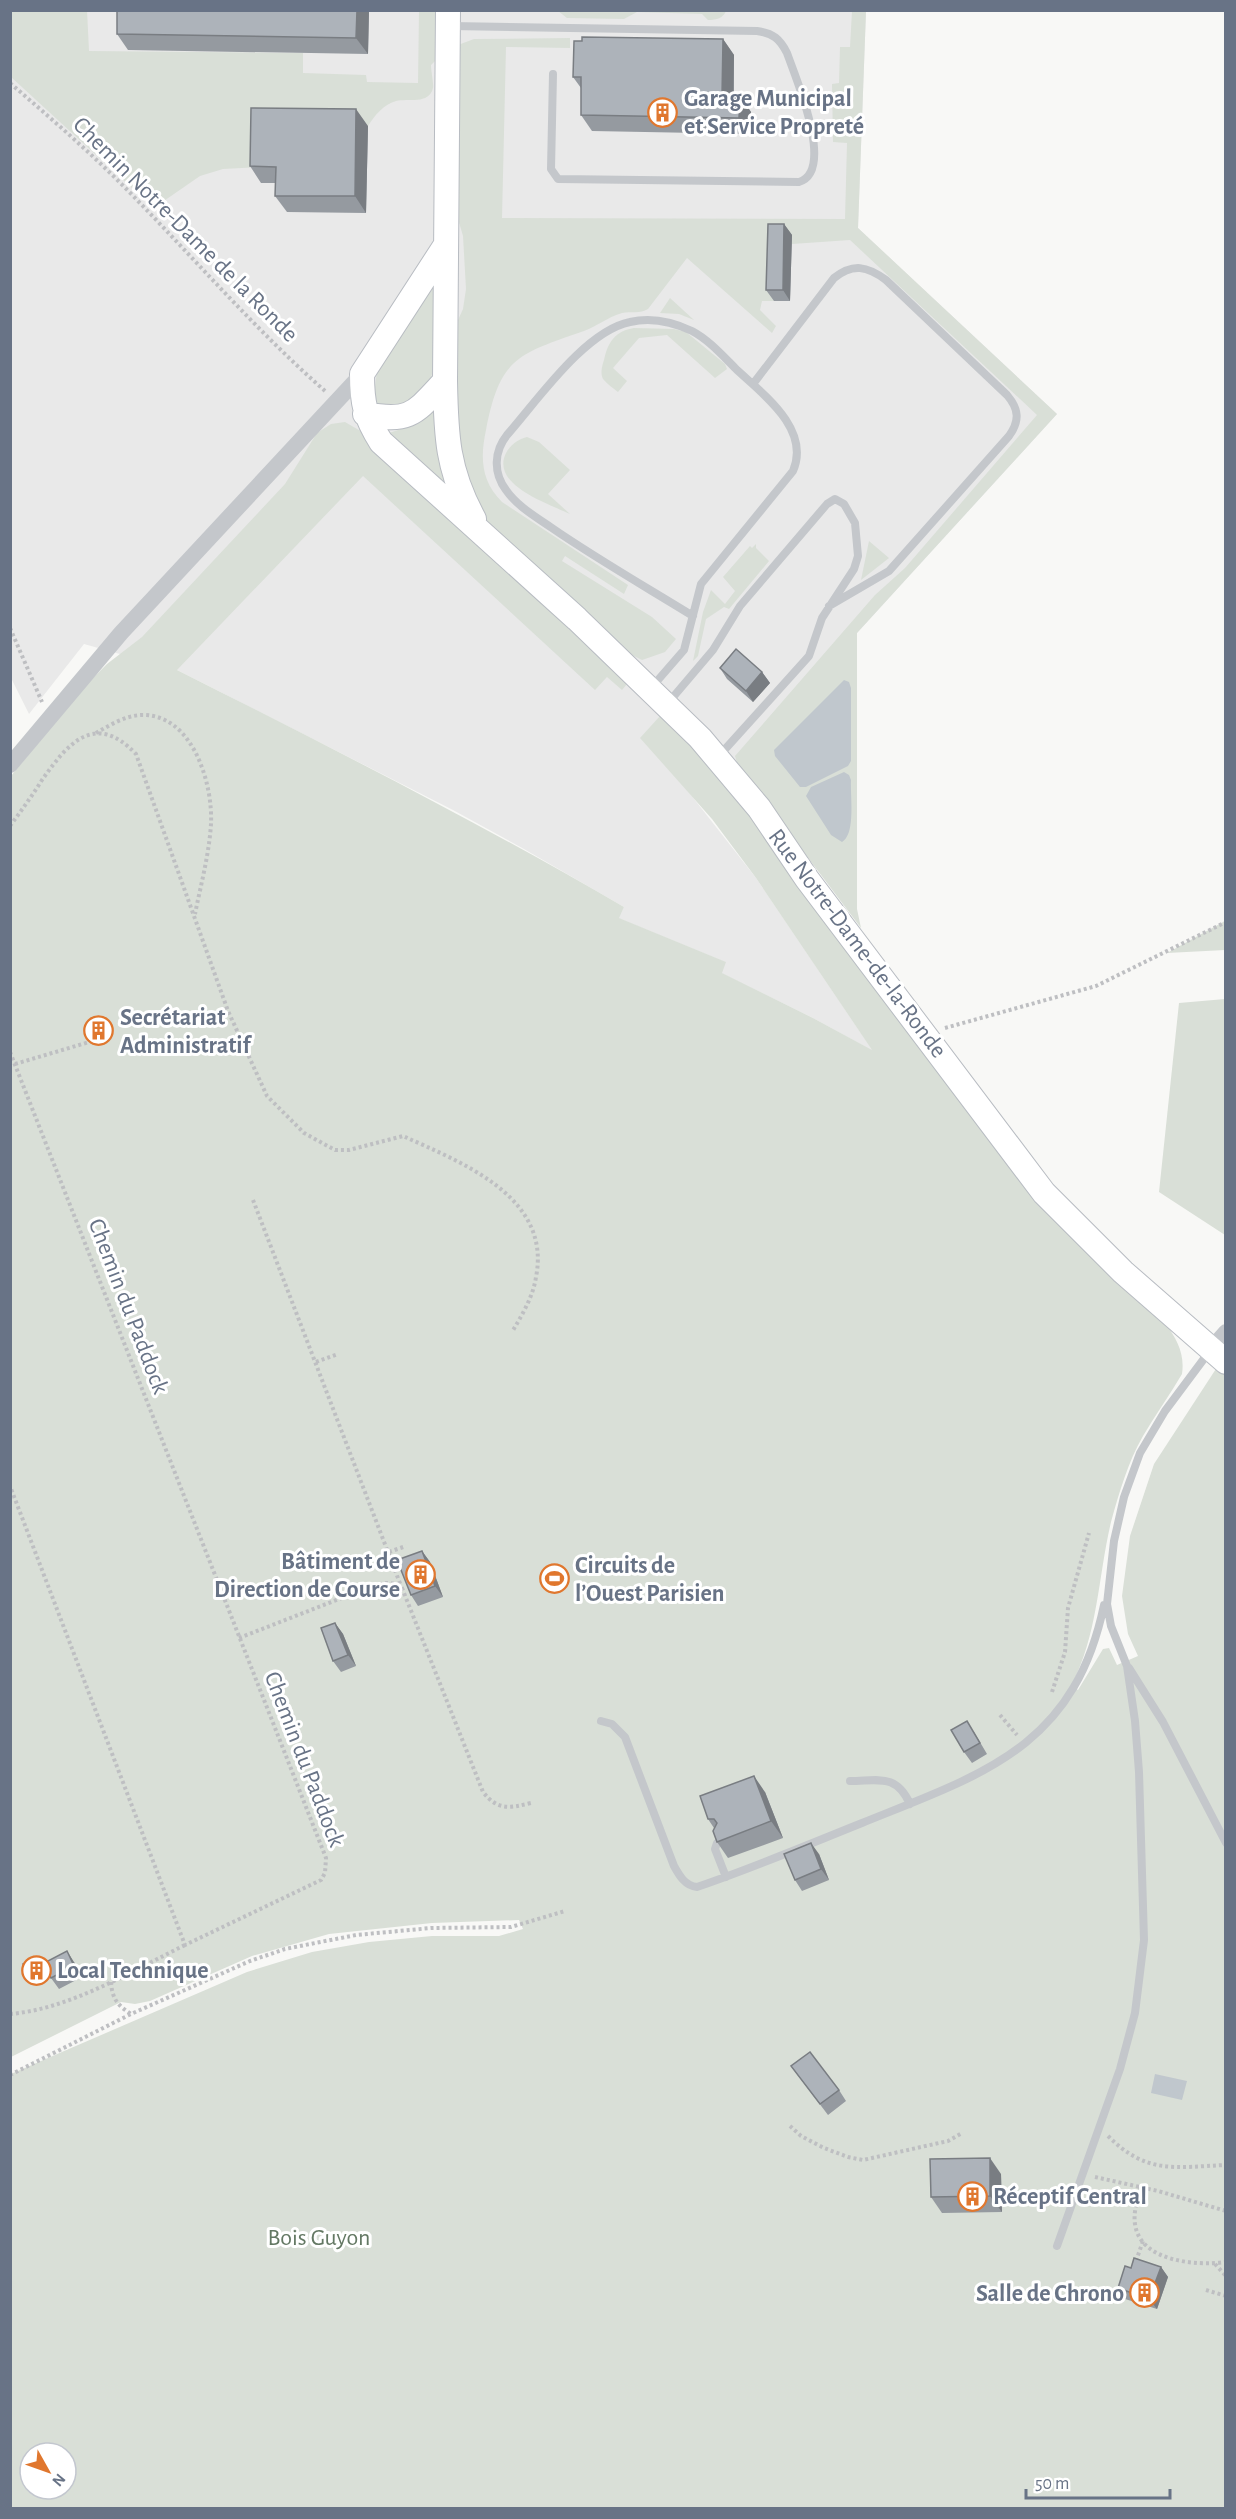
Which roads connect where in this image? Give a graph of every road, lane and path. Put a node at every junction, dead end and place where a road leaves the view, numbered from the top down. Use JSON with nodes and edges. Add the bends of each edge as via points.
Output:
{"nodes":[{"id":1,"x":448,"y":18,"type":"edge"},
{"id":2,"x":553,"y":74,"type":"dead end"},
{"id":3,"x":10,"y":83,"type":"edge"},
{"id":4,"x":445,"y":246,"type":"junction"},
{"id":5,"x":362,"y":374,"type":"junction"},
{"id":6,"x":444,"y":381,"type":"junction"},
{"id":7,"x":753,"y":384,"type":"junction"},
{"id":8,"x":337,"y":401,"type":"junction"},
{"id":9,"x":365,"y":414,"type":"junction"},
{"id":10,"x":481,"y":531,"type":"junction"},
{"id":11,"x":828,"y":606,"type":"junction"},
{"id":12,"x":693,"y":616,"type":"junction"},
{"id":13,"x":10,"y":628,"type":"edge"},
{"id":14,"x":659,"y":696,"type":"junction"},
{"id":15,"x":49,"y":717,"type":"junction"},
{"id":16,"x":93,"y":735,"type":"junction"},
{"id":17,"x":717,"y":757,"type":"junction"},
{"id":18,"x":10,"y":765,"type":"edge"},
{"id":19,"x":10,"y":826,"type":"edge"},
{"id":20,"x":195,"y":915,"type":"junction"},
{"id":21,"x":1226,"y":922,"type":"edge"},
{"id":22,"x":924,"y":1034,"type":"junction"},
{"id":23,"x":96,"y":1040,"type":"dead end"},
{"id":24,"x":10,"y":1052,"type":"edge"},
{"id":25,"x":15,"y":1064,"type":"junction"},
{"id":26,"x":253,"y":1200,"type":"dead end"},
{"id":27,"x":512,"y":1332,"type":"dead end"},
{"id":28,"x":1221,"y":1348,"type":"edge"},
{"id":29,"x":339,"y":1354,"type":"dead end"},
{"id":30,"x":316,"y":1362,"type":"junction"},
{"id":31,"x":10,"y":1486,"type":"edge"},
{"id":32,"x":1089,"y":1533,"type":"dead end"},
{"id":33,"x":406,"y":1546,"type":"dead end"},
{"id":34,"x":389,"y":1552,"type":"junction"},
{"id":35,"x":1108,"y":1584,"type":"junction"},
{"id":36,"x":402,"y":1588,"type":"junction"},
{"id":37,"x":239,"y":1638,"type":"junction"},
{"id":38,"x":1127,"y":1666,"type":"junction"},
{"id":39,"x":1000,"y":1715,"type":"dead end"},
{"id":40,"x":1053,"y":1719,"type":"junction"},
{"id":41,"x":601,"y":1721,"type":"dead end"},
{"id":42,"x":1026,"y":1744,"type":"junction"},
{"id":43,"x":849,"y":1781,"type":"dead end"},
{"id":44,"x":531,"y":1803,"type":"dead end"},
{"id":45,"x":910,"y":1804,"type":"junction"},
{"id":46,"x":722,"y":1841,"type":"edge"},
{"id":47,"x":1226,"y":1843,"type":"edge"},
{"id":48,"x":726,"y":1877,"type":"junction"},
{"id":49,"x":565,"y":1911,"type":"dead end"},
{"id":50,"x":185,"y":1945,"type":"junction"},
{"id":51,"x":111,"y":1981,"type":"junction"},
{"id":52,"x":10,"y":2014,"type":"edge"},
{"id":53,"x":131,"y":2014,"type":"junction"},
{"id":54,"x":10,"y":2074,"type":"edge"},
{"id":55,"x":790,"y":2126,"type":"dead end"},
{"id":56,"x":1099,"y":2127,"type":"junction"},
{"id":57,"x":962,"y":2133,"type":"dead end"},
{"id":58,"x":1226,"y":2165,"type":"edge"},
{"id":59,"x":1082,"y":2174,"type":"junction"},
{"id":60,"x":1141,"y":2187,"type":"junction"},
{"id":61,"x":1226,"y":2211,"type":"edge"},
{"id":62,"x":1143,"y":2241,"type":"junction"},
{"id":63,"x":1057,"y":2246,"type":"dead end"},
{"id":64,"x":1226,"y":2262,"type":"edge"},
{"id":65,"x":1215,"y":2264,"type":"junction"},
{"id":66,"x":1133,"y":2270,"type":"edge"},
{"id":67,"x":1226,"y":2276,"type":"edge"},
{"id":68,"x":1206,"y":2290,"type":"dead end"},
{"id":69,"x":1226,"y":2296,"type":"edge"}],
"edges":[{"from":1,"to":2,"type":"lane","via":[[772,34],[787,53],[811,120],[813,169],[804,180],[795,182],[558,179],[551,169]]},
{"from":1,"to":4,"type":"main road","name":"Rue Notre-Dame-de-la-Ronde"},
{"from":3,"to":8,"type":"path","name":"Chemin Notre-Dame de la Ronde","via":[[97,160],[287,357]]},
{"from":4,"to":5,"type":"main road"},
{"from":4,"to":6,"type":"main road","name":"Rue Notre-Dame-de-la-Ronde"},
{"from":5,"to":8,"type":"street"},
{"from":5,"to":9,"type":"main road","name":"Rue Notre-Dame-de-la-Ronde"},
{"from":6,"to":9,"type":"main road","via":[[423,405],[407,416],[392,420]]},
{"from":6,"to":10,"type":"main road","name":"Rue Notre-Dame-de-la-Ronde","via":[[447,441],[454,476]]},
{"from":7,"to":11,"type":"lane","via":[[834,278],[851,267],[860,267],[886,280],[1007,395],[1017,410],[1016,426],[1009,436],[889,571]]},
{"from":7,"to":12,"type":"lane","via":[[781,411],[796,444],[797,462],[701,584]]},
{"from":7,"to":12,"type":"lane","via":[[692,331],[660,321],[632,321],[605,331],[578,354],[507,435],[497,453],[501,483],[527,510]]},
{"from":8,"to":15,"type":"street","via":[[121,633]]},
{"from":9,"to":10,"type":"main road","name":"Rue Notre-Dame-de-la-Ronde","via":[[381,442]]},
{"from":10,"to":14,"type":"main road","name":"Rue Notre-Dame-de-la-Ronde"},
{"from":11,"to":14,"type":"lane","via":[[849,578],[858,556],[855,523],[847,508],[835,499],[740,606],[713,650]]},
{"from":11,"to":17,"type":"lane","via":[[809,656]]},
{"from":12,"to":14,"type":"lane","via":[[684,650]]},
{"from":13,"to":15,"type":"path"},
{"from":14,"to":17,"type":"main road","name":"Rue Notre-Dame-de-la-Ronde"},
{"from":15,"to":18,"type":"street"},
{"from":16,"to":19,"type":"path","via":[[70,744]]},
{"from":16,"to":20,"type":"path","via":[[105,734],[124,742],[136,754]]},
{"from":16,"to":20,"type":"path","via":[[114,723],[144,715],[168,723],[193,748],[211,809],[209,853]]},
{"from":17,"to":22,"type":"main road","name":"Rue Notre-Dame-de-la-Ronde","via":[[759,808],[807,879]]},
{"from":20,"to":27,"type":"path","via":[[228,1011],[260,1085],[288,1119],[335,1150],[402,1136],[478,1173],[518,1207],[535,1240],[537,1275]]},
{"from":21,"to":22,"type":"path","via":[[1096,986]]},
{"from":22,"to":28,"type":"main road","name":"Rue Notre-Dame-de-la-Ronde","via":[[1044,1193],[1123,1272]]},
{"from":23,"to":25,"type":"path"},
{"from":24,"to":25,"type":"path","name":"Chemin du Paddock"},
{"from":25,"to":37,"type":"path","name":"Chemin du Paddock"},
{"from":26,"to":30,"type":"path"},
{"from":28,"to":35,"type":"lane","via":[[1165,1410],[1140,1453],[1118,1519]]},
{"from":29,"to":30,"type":"path"},
{"from":30,"to":34,"type":"path"},
{"from":31,"to":50,"type":"path"},
{"from":32,"to":40,"type":"path","via":[[1068,1608],[1065,1652],[1051,1698]]},
{"from":33,"to":34,"type":"path"},
{"from":34,"to":36,"type":"path"},
{"from":35,"to":38,"type":"lane","via":[[1108,1613]]},
{"from":35,"to":40,"type":"lane","via":[[1096,1638],[1083,1672]]},
{"from":36,"to":37,"type":"path","via":[[394,1583],[375,1585]]},
{"from":36,"to":44,"type":"path","via":[[483,1792],[504,1808]]},
{"from":37,"to":50,"type":"path","name":"Chemin du Paddock","via":[[326,1858],[326,1873],[312,1886]]},
{"from":38,"to":47,"type":"lane","via":[[1163,1722]]},
{"from":38,"to":56,"type":"lane","via":[[1139,1772],[1144,1940],[1134,2013]]},
{"from":39,"to":42,"type":"path"},
{"from":40,"to":42,"type":"lane"},
{"from":41,"to":48,"type":"lane","via":[[625,1737],[681,1877],[694,1887]]},
{"from":42,"to":45,"type":"lane","via":[[993,1766]]},
{"from":43,"to":45,"type":"lane","via":[[894,1782]]},
{"from":45,"to":48,"type":"lane"},
{"from":46,"to":48,"type":"lane","via":[[715,1849]]},
{"from":49,"to":53,"type":"path","via":[[512,1927],[419,1929],[315,1942],[250,1961]]},
{"from":50,"to":51,"type":"path","name":"Chemin du Paddock"},
{"from":51,"to":52,"type":"path","name":"Chemin du Paddock","via":[[49,2007]]},
{"from":51,"to":53,"type":"path","via":[[114,1998]]},
{"from":53,"to":54,"type":"path"},
{"from":55,"to":57,"type":"path","via":[[824,2148],[863,2160],[948,2141]]},
{"from":56,"to":58,"type":"path","via":[[1123,2151],[1146,2163]]},
{"from":56,"to":59,"type":"lane"},
{"from":59,"to":60,"type":"path"},
{"from":59,"to":63,"type":"lane"},
{"from":60,"to":61,"type":"path"},
{"from":60,"to":62,"type":"path","via":[[1134,2223]]},
{"from":62,"to":65,"type":"path","via":[[1164,2257]]},
{"from":62,"to":66,"type":"path"},
{"from":64,"to":65,"type":"path"},
{"from":65,"to":67,"type":"path"},
{"from":68,"to":69,"type":"path"}]}
